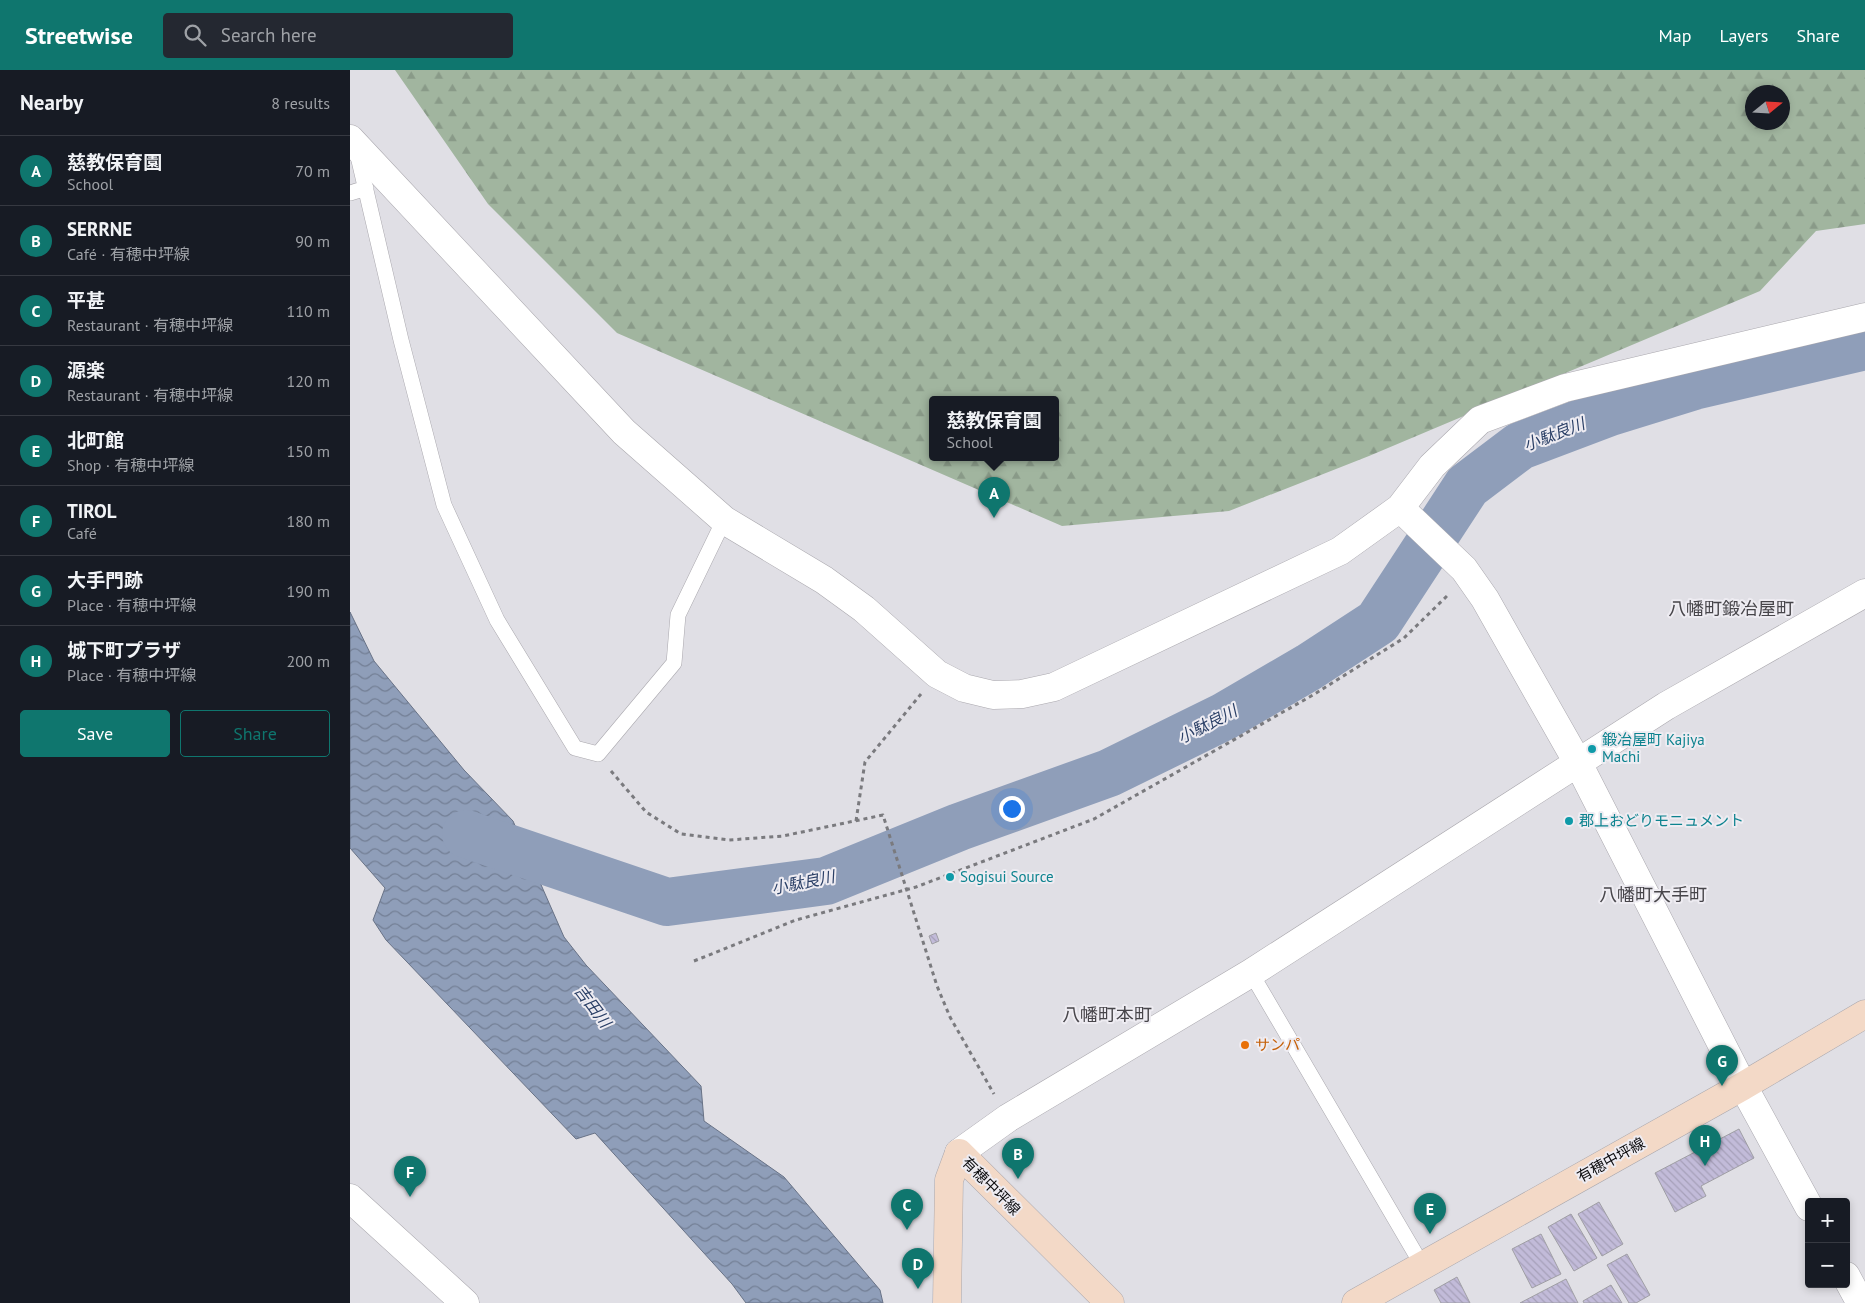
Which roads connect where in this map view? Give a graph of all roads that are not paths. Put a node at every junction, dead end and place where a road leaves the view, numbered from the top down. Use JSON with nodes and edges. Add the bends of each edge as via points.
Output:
{"nodes":[{"id":1,"x":353,"y":143,"type":"edge"},
{"id":2,"x":366,"y":188,"type":"junction"},
{"id":3,"x":350,"y":193,"type":"edge"},
{"id":4,"x":1865,"y":317,"type":"edge"},
{"id":5,"x":1408,"y":515,"type":"junction"},
{"id":6,"x":724,"y":520,"type":"junction"},
{"id":7,"x":1865,"y":593,"type":"edge"},
{"id":8,"x":1578,"y":763,"type":"junction"},
{"id":9,"x":1251,"y":973,"type":"junction"},
{"id":10,"x":1865,"y":1014,"type":"edge"},
{"id":11,"x":1742,"y":1086,"type":"junction"},
{"id":12,"x":959,"y":1153,"type":"junction"},
{"id":13,"x":350,"y":1198,"type":"edge"},
{"id":14,"x":1805,"y":1201,"type":"edge"},
{"id":15,"x":1422,"y":1265,"type":"junction"},
{"id":16,"x":1850,"y":1283,"type":"edge"},
{"id":17,"x":1859,"y":1300,"type":"edge"},
{"id":18,"x":465,"y":1303,"type":"edge"},
{"id":19,"x":946,"y":1303,"type":"edge"},
{"id":20,"x":1110,"y":1303,"type":"edge"},
{"id":21,"x":1356,"y":1303,"type":"edge"}],
"edges":[{"from":1,"to":2,"type":"lane"},
{"from":1,"to":6,"type":"street","via":[[624,432]]},
{"from":2,"to":3,"type":"lane"},
{"from":2,"to":6,"type":"lane","via":[[444,505],[497,620],[575,748],[598,754],[674,663],[678,615]]},
{"from":4,"to":5,"type":"street","via":[[1565,388],[1480,420],[1432,466]]},
{"from":5,"to":6,"type":"street","via":[[1054,686],[1022,694],[993,695],[964,688],[937,674],[864,609],[824,580]]},
{"from":5,"to":8,"type":"street","via":[[1459,579],[1485,599]]},
{"from":7,"to":8,"type":"street","via":[[1666,706]]},
{"from":8,"to":9,"type":"street"},
{"from":8,"to":11,"type":"street"},
{"from":9,"to":12,"type":"street","via":[[1008,1118]]},
{"from":9,"to":15,"type":"lane"},
{"from":10,"to":11,"type":"main road","name":"有穂中坪線"},
{"from":11,"to":14,"type":"street"},
{"from":11,"to":15,"type":"main road","name":"有穂中坪線"},
{"from":12,"to":19,"type":"main road","name":"有穂中坪線","via":[[949,1180]]},
{"from":12,"to":20,"type":"main road","name":"有穂中坪線"},
{"from":13,"to":18,"type":"street"},
{"from":15,"to":21,"type":"main road","name":"有穂中坪線"},
{"from":16,"to":17,"type":"street"}]}
